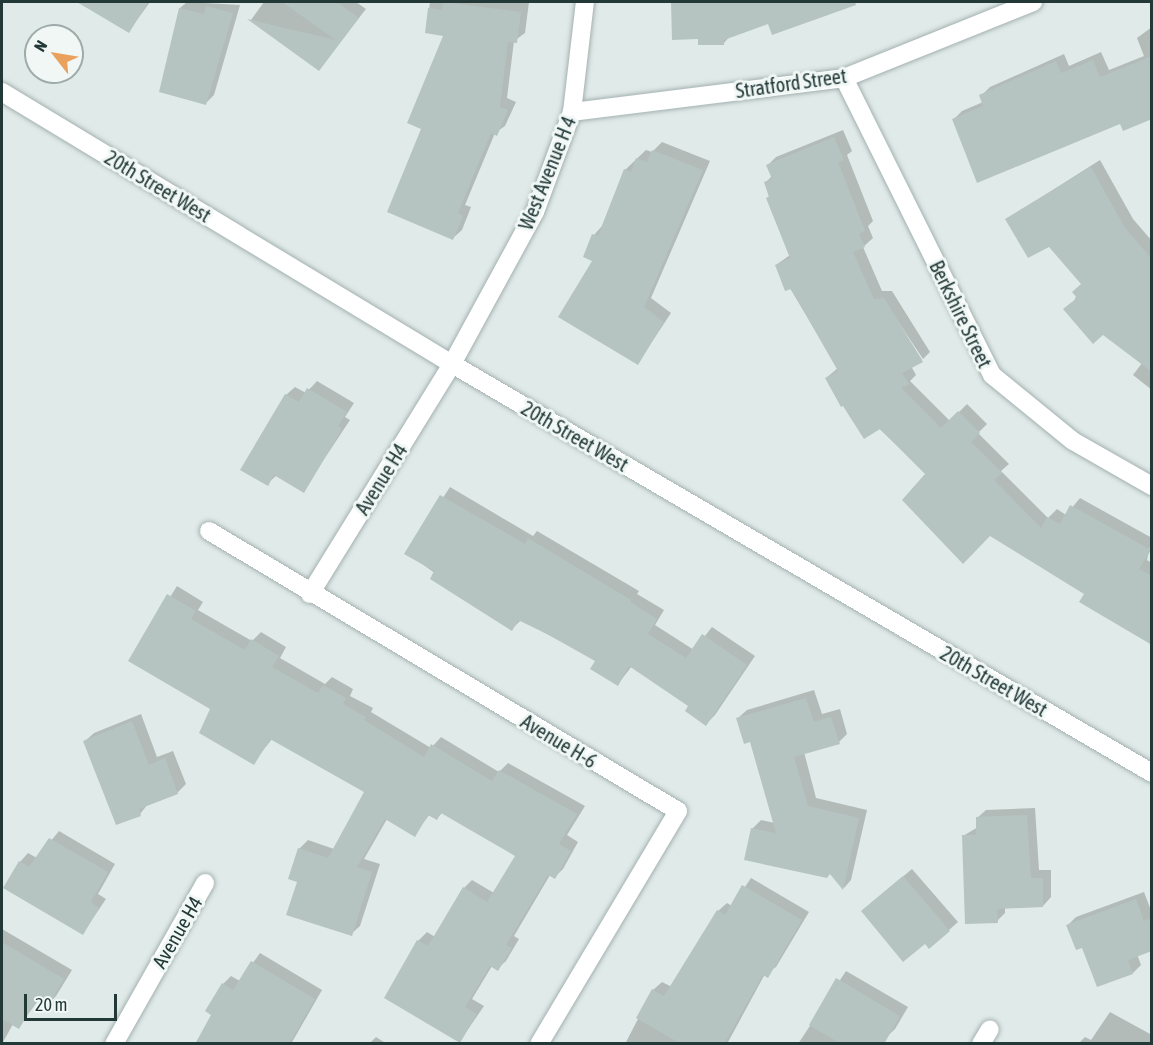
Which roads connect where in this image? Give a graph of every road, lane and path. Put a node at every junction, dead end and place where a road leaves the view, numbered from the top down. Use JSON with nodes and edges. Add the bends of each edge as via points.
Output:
{"nodes":[{"id":1,"x":585,"y":2,"type":"edge"},
{"id":2,"x":1033,"y":2,"type":"edge"},
{"id":3,"x":844,"y":78,"type":"junction"},
{"id":4,"x":2,"y":92,"type":"edge"},
{"id":5,"x":572,"y":111,"type":"junction"},
{"id":6,"x":452,"y":364,"type":"junction"},
{"id":7,"x":1152,"y":486,"type":"edge"},
{"id":8,"x":209,"y":531,"type":"dead end"},
{"id":9,"x":310,"y":594,"type":"junction"},
{"id":10,"x":1152,"y":773,"type":"edge"},
{"id":11,"x":205,"y":883,"type":"dead end"},
{"id":12,"x":114,"y":1044,"type":"edge"},
{"id":13,"x":539,"y":1044,"type":"edge"}],
"edges":[{"from":1,"to":5,"type":"street","name":"West Avenue H 4"},
{"from":2,"to":3,"type":"street","name":"Stratford Street"},
{"from":3,"to":5,"type":"street","name":"Stratford Street"},
{"from":3,"to":7,"type":"street","name":"Berkshire Street","via":[[992,375],[1073,441]]},
{"from":4,"to":6,"type":"street","name":"20th Street West"},
{"from":5,"to":6,"type":"street","name":"West Avenue H 4","via":[[535,212]]},
{"from":6,"to":9,"type":"street","name":"Avenue H4"},
{"from":6,"to":10,"type":"street","name":"20th Street West"},
{"from":8,"to":9,"type":"street","name":"Avenue H-6"},
{"from":9,"to":13,"type":"street","name":"Avenue H-6","via":[[678,811]]},
{"from":11,"to":12,"type":"street","name":"Avenue H4"}]}
